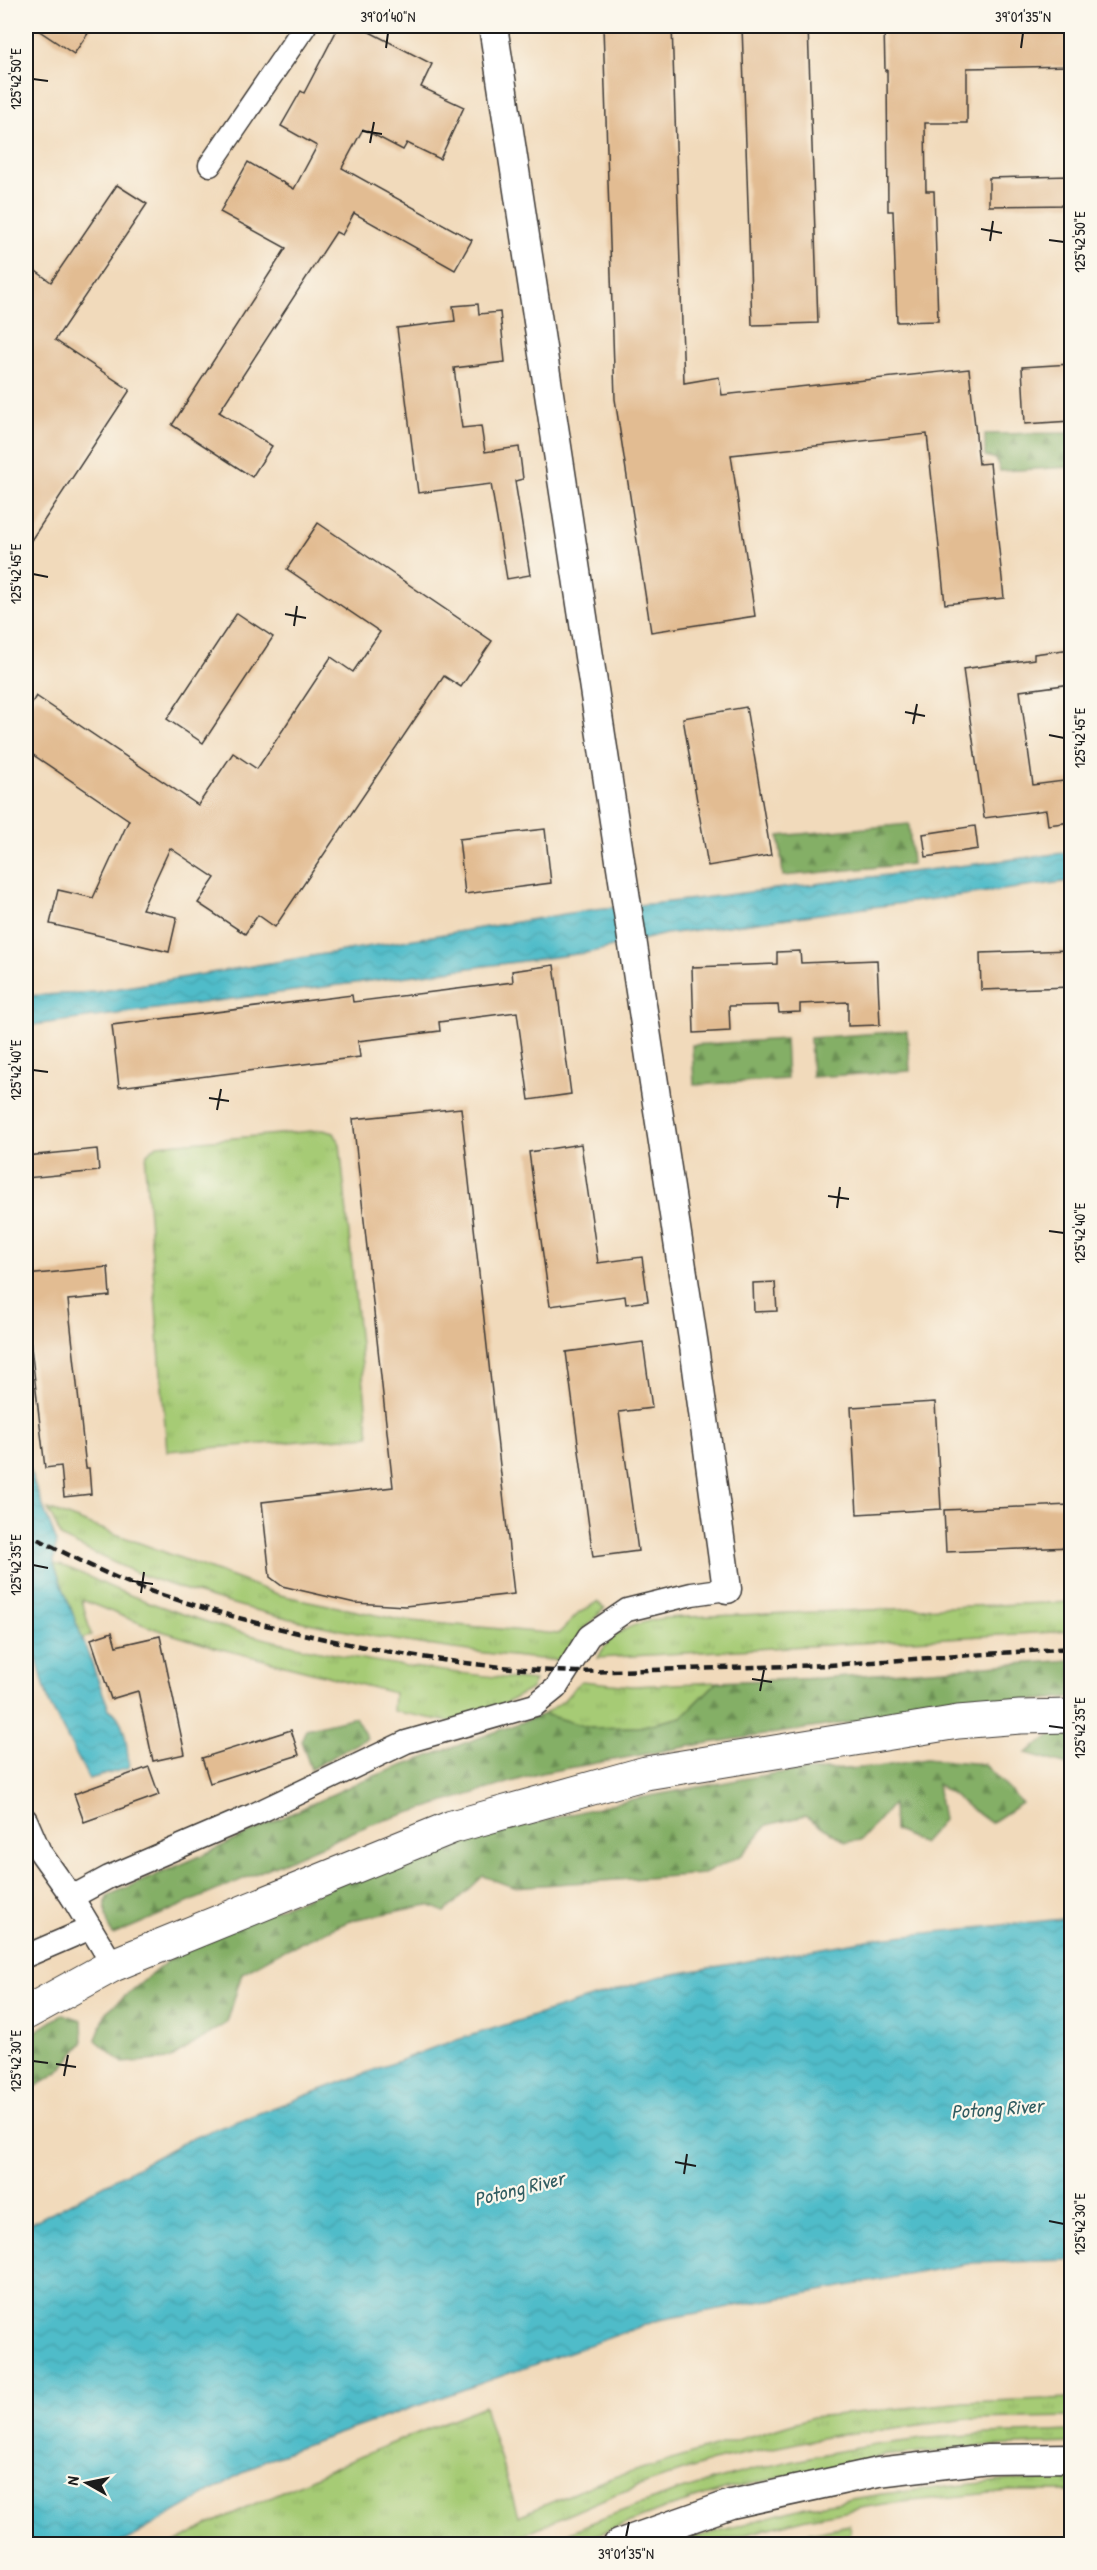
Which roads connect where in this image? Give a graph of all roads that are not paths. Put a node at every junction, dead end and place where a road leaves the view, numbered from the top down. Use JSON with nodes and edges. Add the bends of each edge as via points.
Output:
{"nodes":[{"id":1,"x":305,"y":26,"type":"edge"},
{"id":2,"x":493,"y":26,"type":"edge"},
{"id":3,"x":210,"y":165,"type":"dead end"},
{"id":4,"x":727,"y":1589,"type":"joint"},
{"id":5,"x":1071,"y":1716,"type":"edge"},
{"id":6,"x":26,"y":1820,"type":"edge"},
{"id":7,"x":33,"y":1851,"type":"edge"},
{"id":8,"x":72,"y":1897,"type":"junction"},
{"id":9,"x":91,"y":1928,"type":"junction"},
{"id":10,"x":26,"y":1956,"type":"edge"},
{"id":11,"x":113,"y":1965,"type":"junction"},
{"id":12,"x":26,"y":2013,"type":"edge"},
{"id":13,"x":1071,"y":2458,"type":"edge"},
{"id":14,"x":618,"y":2544,"type":"edge"}],
"edges":[{"from":1,"to":3,"type":"street"},
{"from":2,"to":4,"type":"street","via":[[694,1346]]},
{"from":4,"to":8,"type":"street","via":[[627,1610],[589,1636],[556,1688],[535,1705],[406,1742]]},
{"from":5,"to":11,"type":"main road","via":[[958,1722],[646,1773],[452,1827]]},
{"from":6,"to":7,"type":"street"},
{"from":7,"to":8,"type":"street"},
{"from":8,"to":9,"type":"street"},
{"from":9,"to":10,"type":"street"},
{"from":9,"to":11,"type":"street"},
{"from":11,"to":12,"type":"main road"},
{"from":13,"to":14,"type":"street","via":[[988,2459],[878,2472],[731,2504]]}]}
